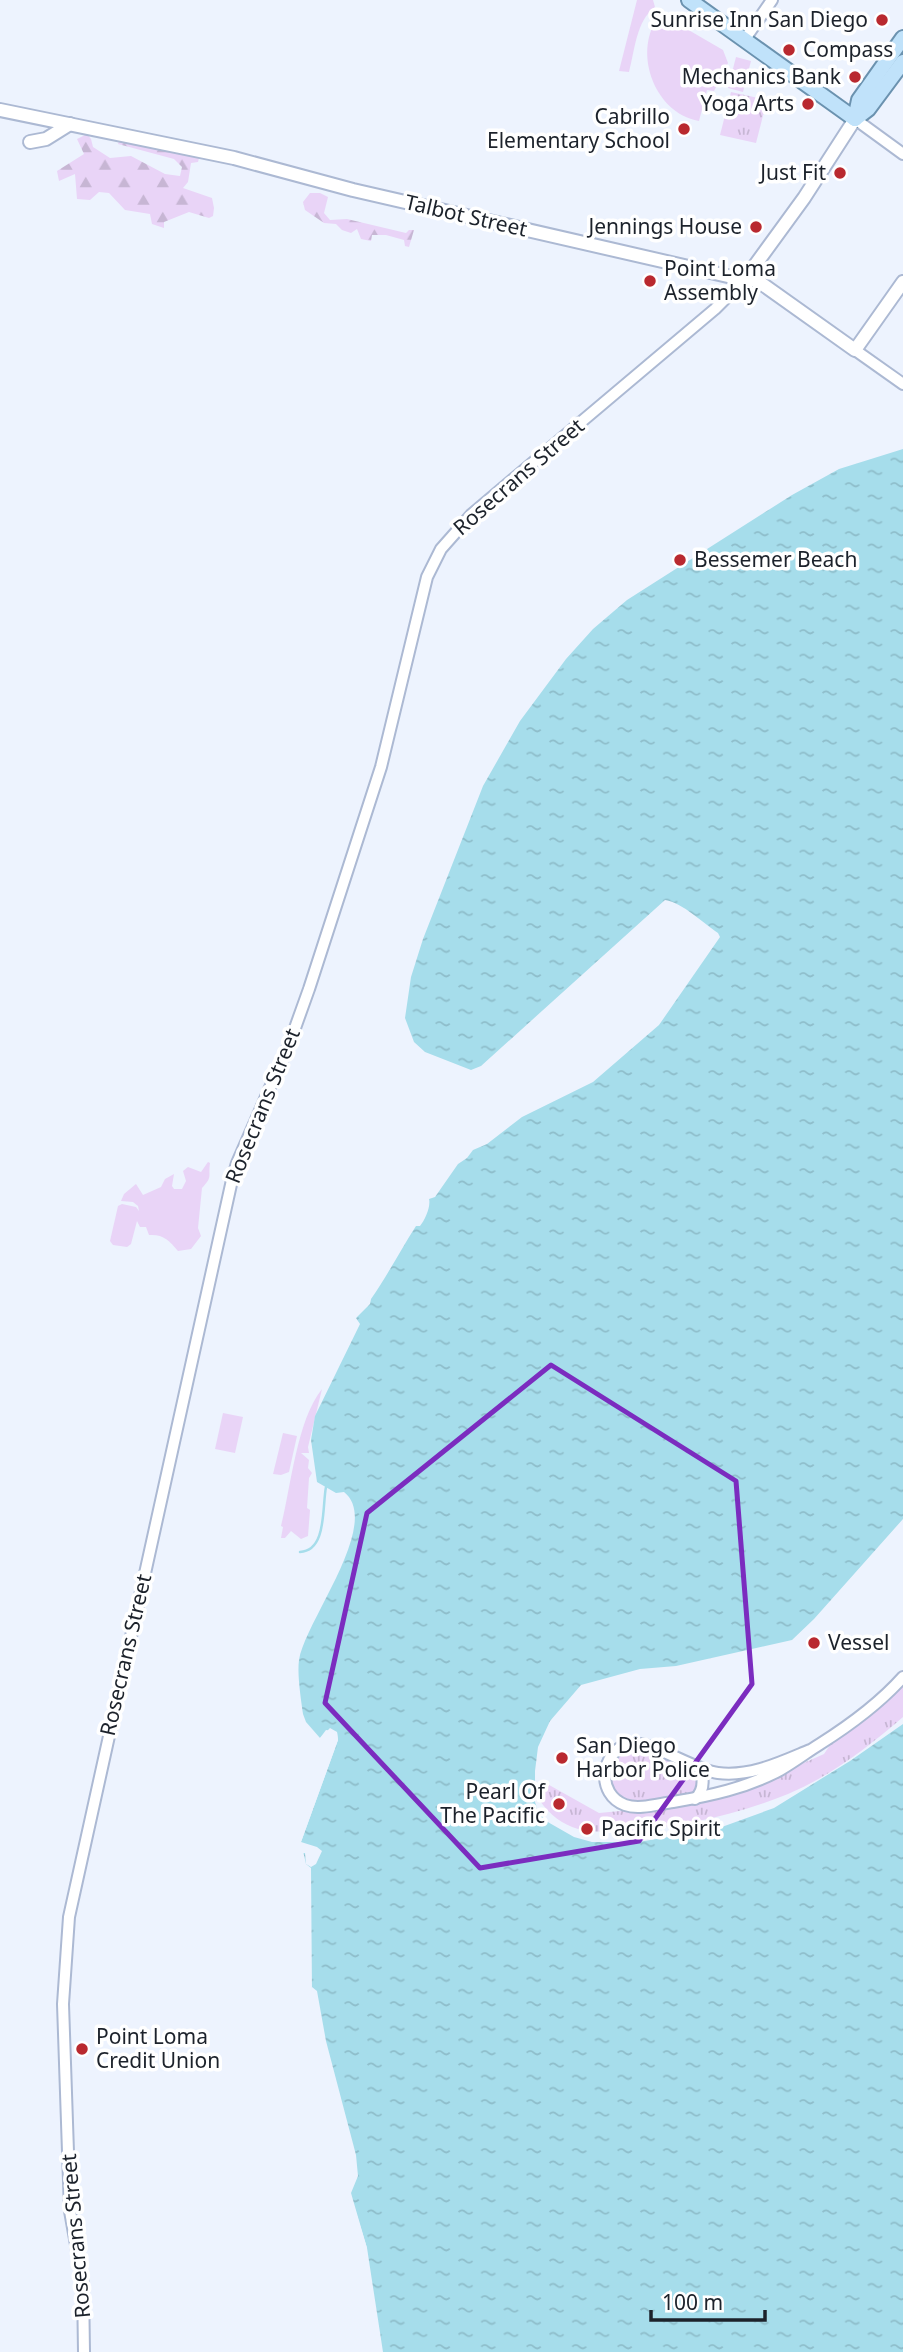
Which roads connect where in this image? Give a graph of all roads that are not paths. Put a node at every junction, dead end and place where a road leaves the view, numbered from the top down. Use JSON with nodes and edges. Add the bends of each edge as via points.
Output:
{"nodes":[{"id":1,"x":689,"y":0,"type":"edge"},
{"id":2,"x":772,"y":0,"type":"edge"},
{"id":3,"x":903,"y":38,"type":"edge"},
{"id":4,"x":744,"y":39,"type":"junction"},
{"id":5,"x":903,"y":62,"type":"edge"},
{"id":6,"x":0,"y":110,"type":"edge"},
{"id":7,"x":28,"y":116,"type":"junction"},
{"id":8,"x":855,"y":119,"type":"junction"},
{"id":9,"x":70,"y":124,"type":"junction"},
{"id":10,"x":903,"y":154,"type":"edge"},
{"id":11,"x":745,"y":279,"type":"junction"},
{"id":12,"x":903,"y":282,"type":"edge"},
{"id":13,"x":855,"y":350,"type":"junction"},
{"id":14,"x":903,"y":384,"type":"edge"},
{"id":15,"x":903,"y":1677,"type":"edge"},
{"id":16,"x":810,"y":1750,"type":"junction"},
{"id":17,"x":700,"y":1769,"type":"junction"},
{"id":18,"x":695,"y":1799,"type":"junction"},
{"id":19,"x":84,"y":2352,"type":"edge"}],
"edges":[{"from":1,"to":4,"type":"main road"},
{"from":2,"to":4,"type":"street"},
{"from":3,"to":8,"type":"main road","name":"Rosecrans Street","via":[[859,100]]},
{"from":4,"to":8,"type":"main road"},
{"from":5,"to":8,"type":"main road","name":"Rosecrans Street","via":[[868,109]]},
{"from":6,"to":7,"type":"main road","name":"Talbot Street"},
{"from":7,"to":9,"type":"main road","name":"Talbot Street"},
{"from":7,"to":9,"type":"main road","via":[[35,130],[30,142],[46,139]]},
{"from":8,"to":10,"type":"street"},
{"from":8,"to":11,"type":"main road","name":"Rosecrans Street"},
{"from":9,"to":11,"type":"main road","name":"Talbot Street","via":[[234,158],[353,190]]},
{"from":11,"to":13,"type":"main road","name":"Talbot Street","via":[[758,281]]},
{"from":11,"to":19,"type":"street","name":"Rosecrans Street","via":[[472,514],[440,549],[422,592],[381,767],[309,989],[237,1163],[67,1927],[63,2004],[70,2211],[83,2284]]},
{"from":12,"to":13,"type":"main road"},
{"from":13,"to":14,"type":"street","name":"Talbot Street"},
{"from":15,"to":16,"type":"street","via":[[859,1717]]},
{"from":16,"to":17,"type":"street","via":[[751,1772]]},
{"from":16,"to":18,"type":"street","via":[[762,1778]]},
{"from":17,"to":18,"type":"street","via":[[702,1788]]},
{"from":17,"to":18,"type":"street","via":[[634,1743],[613,1754],[605,1770],[609,1791],[625,1805]]}]}
